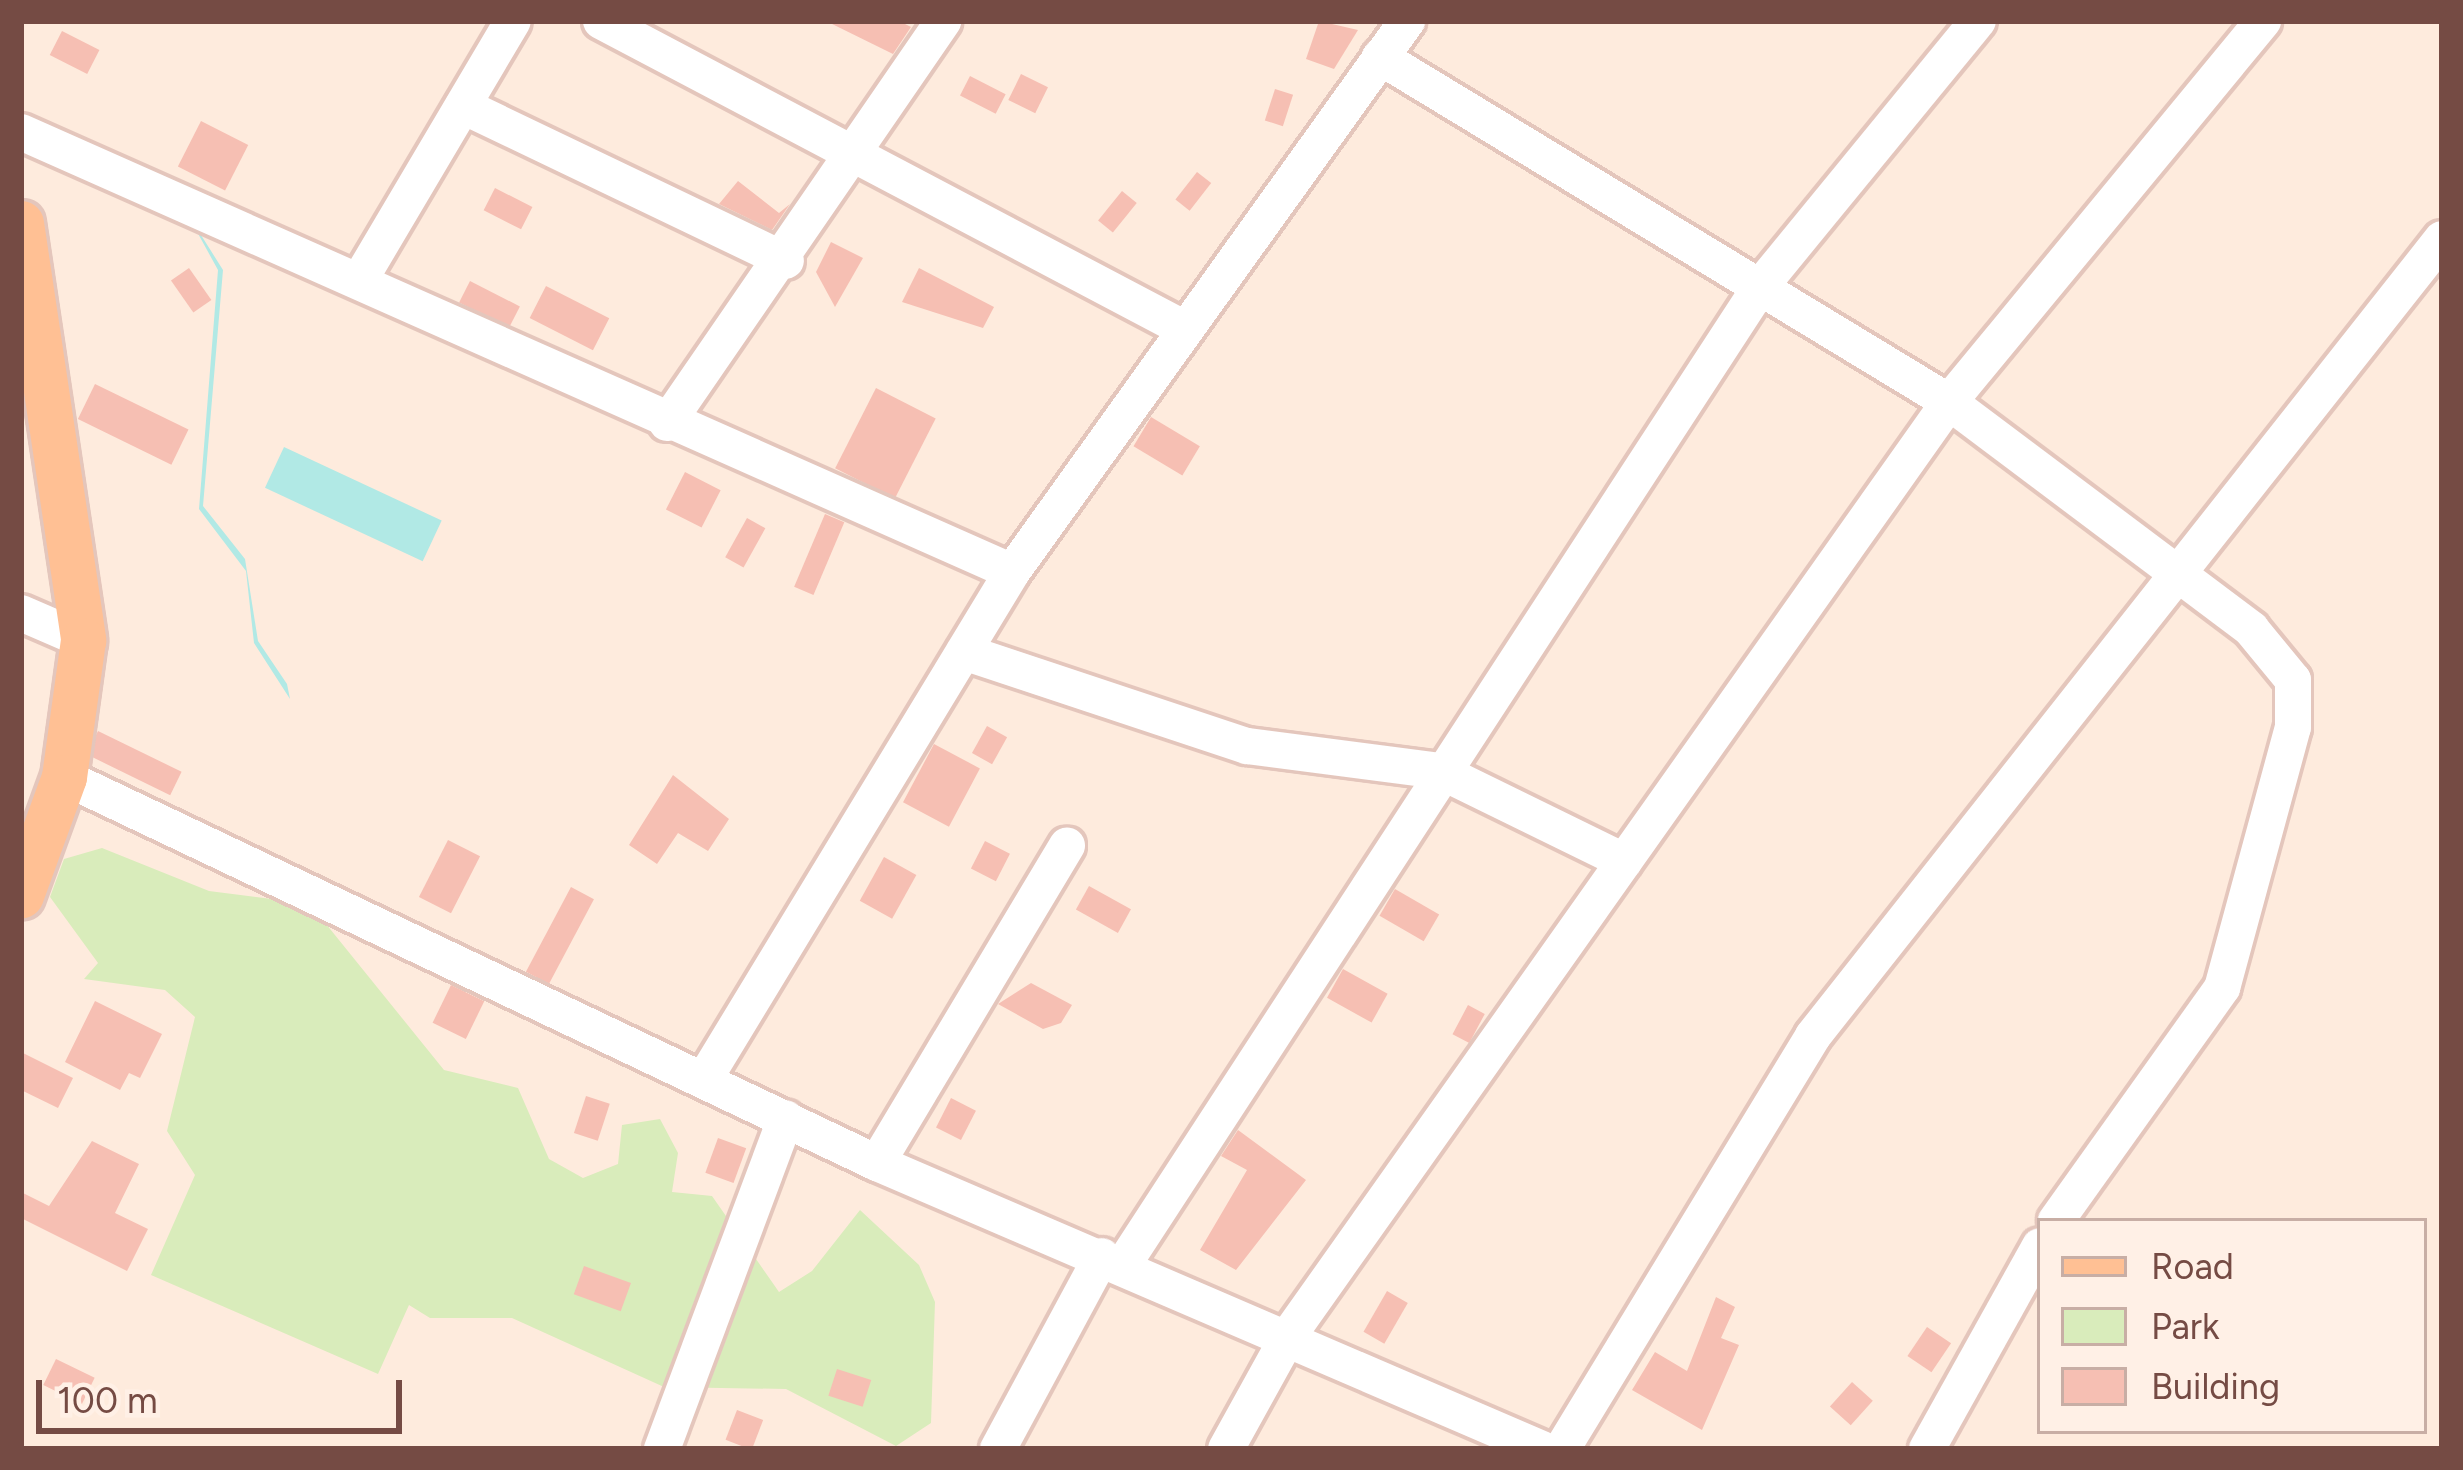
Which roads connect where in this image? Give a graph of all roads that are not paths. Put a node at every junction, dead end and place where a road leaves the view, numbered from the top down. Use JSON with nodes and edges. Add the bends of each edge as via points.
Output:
{"nodes":[{"id":1,"x":513,"y":21,"type":"edge"},
{"id":2,"x":601,"y":21,"type":"edge"},
{"id":3,"x":944,"y":21,"type":"edge"},
{"id":4,"x":1407,"y":21,"type":"edge"},
{"id":5,"x":1978,"y":21,"type":"edge"},
{"id":6,"x":2263,"y":21,"type":"edge"},
{"id":7,"x":1380,"y":57,"type":"junction"},
{"id":8,"x":463,"y":106,"type":"junction"},
{"id":9,"x":21,"y":132,"type":"edge"},
{"id":10,"x":858,"y":156,"type":"junction"},
{"id":11,"x":21,"y":224,"type":"edge"},
{"id":12,"x":2442,"y":239,"type":"edge"},
{"id":13,"x":786,"y":261,"type":"junction"},
{"id":14,"x":362,"y":276,"type":"junction"},
{"id":15,"x":1760,"y":287,"type":"junction"},
{"id":16,"x":1183,"y":328,"type":"junction"},
{"id":17,"x":1949,"y":402,"type":"junction"},
{"id":18,"x":667,"y":423,"type":"junction"},
{"id":19,"x":2175,"y":569,"type":"junction"},
{"id":20,"x":1012,"y":572,"type":"junction"},
{"id":21,"x":21,"y":613,"type":"edge"},
{"id":22,"x":83,"y":640,"type":"junction"},
{"id":23,"x":964,"y":652,"type":"junction"},
{"id":24,"x":1440,"y":771,"type":"junction"},
{"id":25,"x":64,"y":777,"type":"junction"},
{"id":26,"x":1067,"y":846,"type":"dead end"},
{"id":27,"x":1624,"y":861,"type":"junction"},
{"id":28,"x":22,"y":888,"type":"edge"},
{"id":29,"x":705,"y":1078,"type":"junction"},
{"id":30,"x":786,"y":1118,"type":"junction"},
{"id":31,"x":877,"y":1163,"type":"junction"},
{"id":32,"x":2058,"y":1218,"type":"edge"},
{"id":33,"x":2037,"y":1251,"type":"edge"},
{"id":34,"x":1112,"y":1260,"type":"junction"},
{"id":35,"x":1289,"y":1335,"type":"junction"},
{"id":36,"x":662,"y":1449,"type":"edge"},
{"id":37,"x":998,"y":1449,"type":"edge"},
{"id":38,"x":1226,"y":1449,"type":"edge"},
{"id":39,"x":1542,"y":1449,"type":"edge"},
{"id":40,"x":1562,"y":1449,"type":"edge"},
{"id":41,"x":1927,"y":1449,"type":"edge"}],
"edges":[{"from":1,"to":8,"type":"street"},
{"from":2,"to":10,"type":"street"},
{"from":3,"to":10,"type":"street"},
{"from":4,"to":7,"type":"street"},
{"from":5,"to":15,"type":"street"},
{"from":6,"to":17,"type":"street"},
{"from":7,"to":15,"type":"street"},
{"from":7,"to":16,"type":"street"},
{"from":8,"to":13,"type":"street"},
{"from":8,"to":14,"type":"street"},
{"from":9,"to":14,"type":"street"},
{"from":10,"to":13,"type":"street"},
{"from":10,"to":16,"type":"street"},
{"from":11,"to":22,"type":"main road"},
{"from":12,"to":19,"type":"street"},
{"from":13,"to":18,"type":"street"},
{"from":14,"to":18,"type":"street"},
{"from":15,"to":17,"type":"street"},
{"from":15,"to":24,"type":"street"},
{"from":16,"to":20,"type":"street"},
{"from":17,"to":19,"type":"street"},
{"from":17,"to":27,"type":"street"},
{"from":18,"to":20,"type":"street"},
{"from":19,"to":32,"type":"street","via":[[2278,656],[2299,699],[2222,988]]},
{"from":19,"to":40,"type":"street","via":[[1813,1036]]},
{"from":20,"to":23,"type":"street"},
{"from":21,"to":22,"type":"street"},
{"from":22,"to":25,"type":"main road"},
{"from":23,"to":24,"type":"street","via":[[1247,746]]},
{"from":23,"to":29,"type":"street"},
{"from":24,"to":27,"type":"street"},
{"from":24,"to":34,"type":"street"},
{"from":25,"to":28,"type":"main road"},
{"from":25,"to":29,"type":"street"},
{"from":26,"to":31,"type":"street"},
{"from":27,"to":35,"type":"street"},
{"from":29,"to":30,"type":"street"},
{"from":30,"to":31,"type":"street"},
{"from":30,"to":36,"type":"street"},
{"from":31,"to":34,"type":"street"},
{"from":33,"to":41,"type":"street"},
{"from":34,"to":35,"type":"street"},
{"from":34,"to":37,"type":"street"},
{"from":35,"to":38,"type":"street"},
{"from":35,"to":39,"type":"street"}]}
